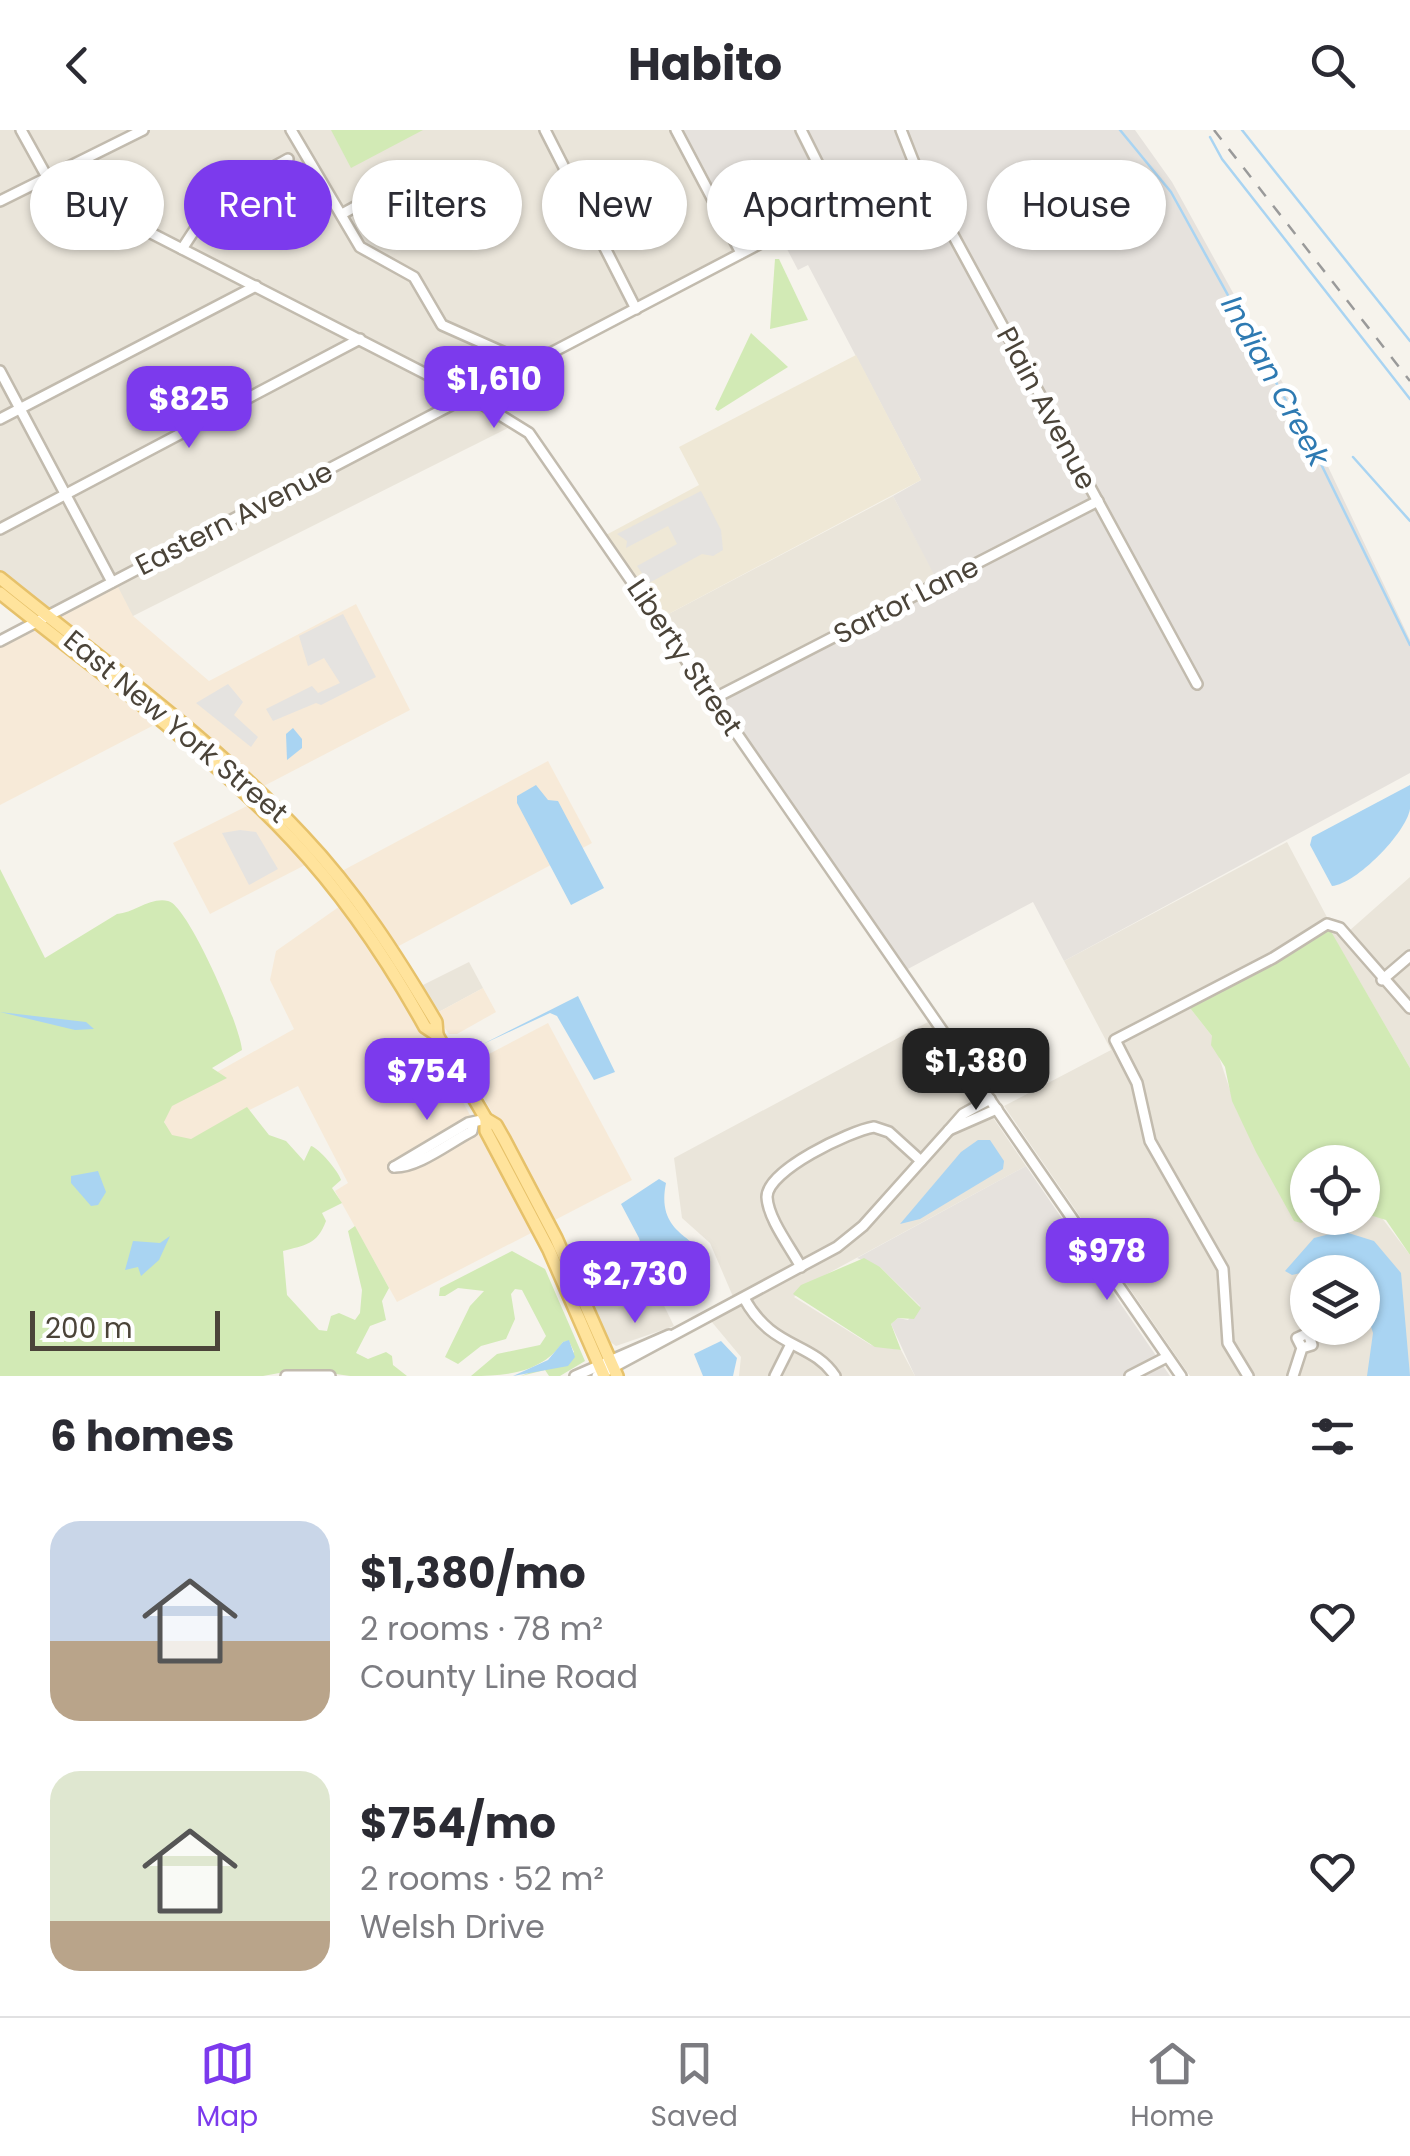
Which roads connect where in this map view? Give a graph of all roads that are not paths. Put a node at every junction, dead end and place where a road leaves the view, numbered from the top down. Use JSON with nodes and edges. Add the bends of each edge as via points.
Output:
{"nodes":[{"id":1,"x":21,"y":130,"type":"edge"},
{"id":2,"x":142,"y":130,"type":"edge"},
{"id":3,"x":291,"y":130,"type":"edge"},
{"id":4,"x":545,"y":130,"type":"edge"},
{"id":5,"x":676,"y":130,"type":"edge"},
{"id":6,"x":800,"y":130,"type":"edge"},
{"id":7,"x":901,"y":130,"type":"edge"},
{"id":8,"x":288,"y":159,"type":"dead end"},
{"id":9,"x":38,"y":160,"type":"edge"},
{"id":10,"x":81,"y":160,"type":"edge"},
{"id":11,"x":816,"y":160,"type":"edge"},
{"id":12,"x":913,"y":160,"type":"edge"},
{"id":13,"x":30,"y":186,"type":"edge"},
{"id":14,"x":0,"y":202,"type":"edge"},
{"id":15,"x":352,"y":209,"type":"edge"},
{"id":16,"x":342,"y":214,"type":"junction"},
{"id":17,"x":164,"y":239,"type":"edge"},
{"id":18,"x":182,"y":249,"type":"junction"},
{"id":19,"x":747,"y":250,"type":"edge"},
{"id":20,"x":962,"y":250,"type":"edge"},
{"id":21,"x":741,"y":253,"type":"junction"},
{"id":22,"x":256,"y":286,"type":"junction"},
{"id":23,"x":636,"y":308,"type":"junction"},
{"id":24,"x":360,"y":339,"type":"junction"},
{"id":25,"x":521,"y":368,"type":"junction"},
{"id":26,"x":0,"y":371,"type":"edge"},
{"id":27,"x":469,"y":396,"type":"junction"},
{"id":28,"x":20,"y":408,"type":"junction"},
{"id":29,"x":0,"y":418,"type":"edge"},
{"id":30,"x":65,"y":495,"type":"junction"},
{"id":31,"x":1098,"y":501,"type":"junction"},
{"id":32,"x":0,"y":528,"type":"edge"},
{"id":33,"x":0,"y":578,"type":"edge"},
{"id":34,"x":112,"y":582,"type":"junction"},
{"id":35,"x":0,"y":593,"type":"edge"},
{"id":36,"x":41,"y":619,"type":"junction"},
{"id":37,"x":0,"y":641,"type":"edge"},
{"id":38,"x":1197,"y":684,"type":"dead end"},
{"id":39,"x":713,"y":700,"type":"junction"},
{"id":40,"x":1410,"y":956,"type":"edge"},
{"id":41,"x":1382,"y":980,"type":"junction"},
{"id":42,"x":1410,"y":1008,"type":"edge"},
{"id":43,"x":990,"y":1098,"type":"junction"},
{"id":44,"x":997,"y":1108,"type":"junction"},
{"id":45,"x":486,"y":1119,"type":"junction"},
{"id":46,"x":473,"y":1126,"type":"junction"},
{"id":47,"x":949,"y":1130,"type":"junction"},
{"id":48,"x":921,"y":1161,"type":"junction"},
{"id":49,"x":801,"y":1267,"type":"junction"},
{"id":50,"x":744,"y":1298,"type":"junction"},
{"id":51,"x":790,"y":1346,"type":"junction"},
{"id":52,"x":1302,"y":1348,"type":"dead end"},
{"id":53,"x":1167,"y":1356,"type":"junction"},
{"id":54,"x":606,"y":1370,"type":"edge"},
{"id":55,"x":286,"y":1376,"type":"edge"},
{"id":56,"x":330,"y":1376,"type":"edge"},
{"id":57,"x":575,"y":1376,"type":"edge"},
{"id":58,"x":775,"y":1376,"type":"edge"},
{"id":59,"x":835,"y":1376,"type":"edge"},
{"id":60,"x":1130,"y":1376,"type":"edge"},
{"id":61,"x":1180,"y":1376,"type":"edge"},
{"id":62,"x":1248,"y":1376,"type":"edge"},
{"id":63,"x":1293,"y":1376,"type":"edge"}],
"edges":[{"from":1,"to":9,"type":"street"},
{"from":2,"to":10,"type":"street"},
{"from":3,"to":16,"type":"street"},
{"from":4,"to":23,"type":"street"},
{"from":5,"to":21,"type":"street"},
{"from":6,"to":11,"type":"street"},
{"from":7,"to":12,"type":"street","name":"Plain Avenue"},
{"from":8,"to":18,"type":"street","via":[[214,200]]},
{"from":13,"to":14,"type":"street"},
{"from":15,"to":16,"type":"street"},
{"from":16,"to":25,"type":"street","via":[[360,247],[414,277],[442,325]]},
{"from":17,"to":18,"type":"street","name":"Liberty Street"},
{"from":18,"to":22,"type":"street","name":"Liberty Street"},
{"from":19,"to":21,"type":"street","name":"Eastern Avenue"},
{"from":20,"to":31,"type":"street","name":"Plain Avenue"},
{"from":21,"to":23,"type":"street","name":"Eastern Avenue"},
{"from":22,"to":24,"type":"street","name":"Liberty Street"},
{"from":22,"to":28,"type":"street"},
{"from":23,"to":25,"type":"street","name":"Eastern Avenue"},
{"from":24,"to":27,"type":"street","name":"Liberty Street"},
{"from":24,"to":30,"type":"street"},
{"from":25,"to":27,"type":"street","name":"Eastern Avenue"},
{"from":26,"to":28,"type":"street"},
{"from":27,"to":34,"type":"street","name":"Eastern Avenue"},
{"from":27,"to":39,"type":"street","name":"Liberty Street","via":[[536,441]]},
{"from":28,"to":29,"type":"street"},
{"from":28,"to":30,"type":"street"},
{"from":30,"to":32,"type":"street"},
{"from":30,"to":34,"type":"street"},
{"from":31,"to":38,"type":"street","name":"Plain Avenue"},
{"from":31,"to":39,"type":"street","name":"Sartor Lane"},
{"from":33,"to":36,"type":"main road","name":"East New York Street"},
{"from":34,"to":36,"type":"street","name":"Eastern Avenue"},
{"from":35,"to":36,"type":"main road","name":"East New York Street"},
{"from":36,"to":37,"type":"street","name":"Eastern Avenue"},
{"from":36,"to":45,"type":"main road","name":"East New York Street","via":[[291,838],[360,921]]},
{"from":39,"to":43,"type":"street","name":"Liberty Street"},
{"from":40,"to":41,"type":"street"},
{"from":41,"to":42,"type":"street"},
{"from":41,"to":62,"type":"street","via":[[1332,924],[1115,1040],[1137,1083],[1150,1142],[1223,1268],[1228,1343]]},
{"from":43,"to":44,"type":"street","name":"Liberty Street"},
{"from":43,"to":47,"type":"street"},
{"from":44,"to":47,"type":"street"},
{"from":44,"to":53,"type":"street","name":"Liberty Street"},
{"from":45,"to":46,"type":"street"},
{"from":45,"to":54,"type":"main road","name":"East New York Street","via":[[496,1125],[534,1193]]},
{"from":46,"to":46,"type":"street","via":[[468,1123],[394,1167],[434,1150]]},
{"from":47,"to":48,"type":"street"},
{"from":48,"to":49,"type":"street","via":[[863,1226]]},
{"from":48,"to":49,"type":"street","via":[[874,1127],[778,1175],[768,1204]]},
{"from":49,"to":50,"type":"street"},
{"from":50,"to":51,"type":"street","via":[[760,1323]]},
{"from":50,"to":54,"type":"street"},
{"from":51,"to":58,"type":"street"},
{"from":51,"to":59,"type":"street","via":[[820,1359]]},
{"from":52,"to":63,"type":"street"},
{"from":53,"to":60,"type":"street"},
{"from":53,"to":61,"type":"street","name":"Liberty Street"},
{"from":54,"to":57,"type":"street"},
{"from":55,"to":56,"type":"street"}]}
